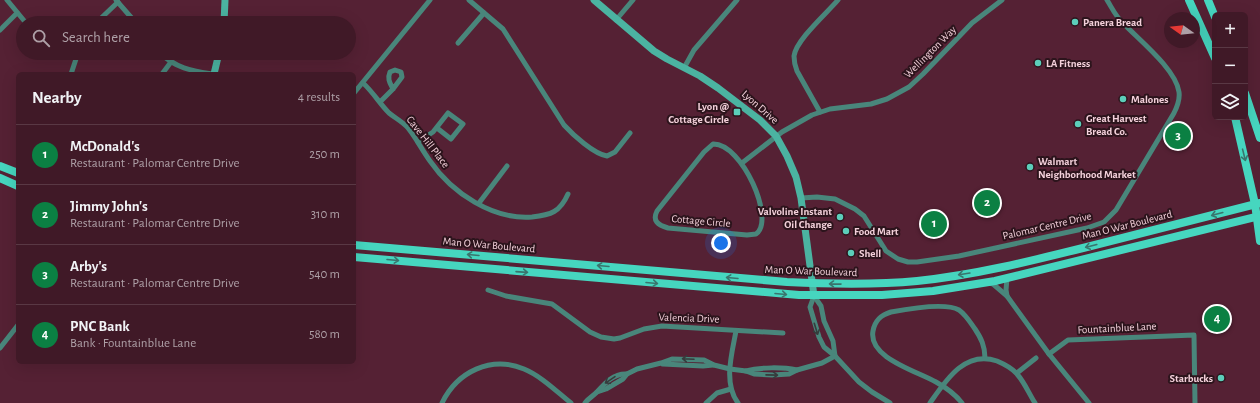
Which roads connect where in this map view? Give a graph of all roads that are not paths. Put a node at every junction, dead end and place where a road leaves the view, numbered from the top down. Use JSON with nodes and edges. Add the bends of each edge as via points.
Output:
{"nodes":[{"id":1,"x":7,"y":0,"type":"edge"},
{"id":2,"x":225,"y":0,"type":"edge"},
{"id":3,"x":430,"y":0,"type":"edge"},
{"id":4,"x":469,"y":0,"type":"edge"},
{"id":5,"x":594,"y":0,"type":"edge"},
{"id":6,"x":633,"y":0,"type":"edge"},
{"id":7,"x":737,"y":0,"type":"edge"},
{"id":8,"x":838,"y":0,"type":"edge"},
{"id":9,"x":1002,"y":0,"type":"edge"},
{"id":10,"x":1107,"y":0,"type":"edge"},
{"id":11,"x":1190,"y":0,"type":"edge"},
{"id":12,"x":1208,"y":0,"type":"edge"},
{"id":13,"x":117,"y":1,"type":"edge"},
{"id":14,"x":1213,"y":12,"type":"edge"},
{"id":15,"x":17,"y":13,"type":"junction"},
{"id":16,"x":484,"y":13,"type":"junction"},
{"id":17,"x":20,"y":16,"type":"edge"},
{"id":18,"x":103,"y":16,"type":"edge"},
{"id":19,"x":130,"y":16,"type":"edge"},
{"id":20,"x":224,"y":16,"type":"edge"},
{"id":21,"x":616,"y":20,"type":"junction"},
{"id":22,"x":0,"y":30,"type":"edge"},
{"id":23,"x":458,"y":43,"type":"dead end"},
{"id":24,"x":1212,"y":51,"type":"edge"},
{"id":25,"x":76,"y":60,"type":"edge"},
{"id":26,"x":217,"y":60,"type":"edge"},
{"id":27,"x":171,"y":62,"type":"joint"},
{"id":28,"x":684,"y":68,"type":"junction"},
{"id":29,"x":72,"y":72,"type":"edge"},
{"id":30,"x":164,"y":72,"type":"edge"},
{"id":31,"x":203,"y":72,"type":"edge"},
{"id":32,"x":214,"y":72,"type":"edge"},
{"id":33,"x":363,"y":83,"type":"junction"},
{"id":34,"x":393,"y":89,"type":"dead end"},
{"id":35,"x":356,"y":91,"type":"edge"},
{"id":36,"x":380,"y":102,"type":"junction"},
{"id":37,"x":1248,"y":102,"type":"edge"},
{"id":38,"x":820,"y":112,"type":"junction"},
{"id":39,"x":1235,"y":120,"type":"edge"},
{"id":40,"x":437,"y":128,"type":"junction"},
{"id":41,"x":630,"y":133,"type":"dead end"},
{"id":42,"x":776,"y":136,"type":"junction"},
{"id":43,"x":1260,"y":138,"type":"edge"},
{"id":44,"x":418,"y":142,"type":"junction"},
{"id":45,"x":742,"y":163,"type":"junction"},
{"id":46,"x":0,"y":166,"type":"edge"},
{"id":47,"x":507,"y":166,"type":"dead end"},
{"id":48,"x":16,"y":172,"type":"edge"},
{"id":49,"x":0,"y":178,"type":"edge"},
{"id":50,"x":16,"y":185,"type":"edge"},
{"id":51,"x":568,"y":194,"type":"dead end"},
{"id":52,"x":801,"y":198,"type":"junction"},
{"id":53,"x":479,"y":204,"type":"junction"},
{"id":54,"x":1257,"y":204,"type":"edge"},
{"id":55,"x":1258,"y":217,"type":"edge"},
{"id":56,"x":1260,"y":241,"type":"edge"},
{"id":57,"x":356,"y":244,"type":"edge"},
{"id":58,"x":356,"y":257,"type":"edge"},
{"id":59,"x":1008,"y":278,"type":"junction"},
{"id":60,"x":986,"y":282,"type":"junction"},
{"id":61,"x":813,"y":283,"type":"junction"},
{"id":62,"x":488,"y":290,"type":"dead end"},
{"id":63,"x":814,"y":296,"type":"junction"},
{"id":64,"x":1007,"y":296,"type":"junction"},
{"id":65,"x":16,"y":328,"type":"edge"},
{"id":66,"x":736,"y":331,"type":"junction"},
{"id":67,"x":783,"y":333,"type":"dead end"},
{"id":68,"x":0,"y":348,"type":"edge"},
{"id":69,"x":1049,"y":354,"type":"junction"},
{"id":70,"x":835,"y":356,"type":"junction"},
{"id":71,"x":985,"y":358,"type":"junction"},
{"id":72,"x":1036,"y":358,"type":"dead end"},
{"id":73,"x":730,"y":369,"type":"junction"},
{"id":74,"x":1017,"y":374,"type":"junction"},
{"id":75,"x":942,"y":386,"type":"junction"},
{"id":76,"x":731,"y":389,"type":"junction"},
{"id":77,"x":442,"y":403,"type":"edge"},
{"id":78,"x":571,"y":403,"type":"edge"},
{"id":79,"x":585,"y":403,"type":"edge"},
{"id":80,"x":706,"y":403,"type":"edge"},
{"id":81,"x":738,"y":403,"type":"edge"},
{"id":82,"x":890,"y":403,"type":"edge"},
{"id":83,"x":930,"y":403,"type":"edge"},
{"id":84,"x":962,"y":403,"type":"edge"},
{"id":85,"x":1035,"y":403,"type":"edge"},
{"id":86,"x":1089,"y":403,"type":"edge"},
{"id":87,"x":1195,"y":403,"type":"edge"}],
"edges":[{"from":1,"to":15,"type":"street"},
{"from":2,"to":20,"type":"street"},
{"from":3,"to":33,"type":"street"},
{"from":4,"to":16,"type":"street"},
{"from":5,"to":21,"type":"street","name":"Lyon Drive"},
{"from":6,"to":21,"type":"street"},
{"from":7,"to":28,"type":"street","via":[[694,50]]},
{"from":8,"to":38,"type":"street","via":[[801,41],[794,57],[797,72]]},
{"from":9,"to":38,"type":"street","name":"Wellington Way","via":[[972,23],[909,87],[872,104]]},
{"from":10,"to":52,"type":"street","name":"Palomar Centre Drive","via":[[1122,22],[1167,70],[1176,82],[1179,93],[1174,113],[1116,210],[1104,222],[991,250],[908,262],[898,259],[886,250],[864,216],[855,209],[835,199]]},
{"from":11,"to":24,"type":"main road"},
{"from":12,"to":14,"type":"main road"},
{"from":13,"to":18,"type":"street"},
{"from":13,"to":19,"type":"street"},
{"from":15,"to":17,"type":"street"},
{"from":15,"to":22,"type":"street"},
{"from":16,"to":23,"type":"street"},
{"from":16,"to":41,"type":"street","via":[[503,29],[564,125],[572,133],[598,153],[607,156],[615,152]]},
{"from":21,"to":28,"type":"street","name":"Lyon Drive","via":[[654,51]]},
{"from":25,"to":29,"type":"street"},
{"from":26,"to":32,"type":"street"},
{"from":27,"to":30,"type":"street"},
{"from":27,"to":31,"type":"street"},
{"from":28,"to":42,"type":"street","name":"Lyon Drive","via":[[718,88],[760,120]]},
{"from":33,"to":35,"type":"street"},
{"from":33,"to":36,"type":"street","name":"Cave Hill Place"},
{"from":34,"to":36,"type":"street"},
{"from":36,"to":44,"type":"street","name":"Cave Hill Place","via":[[407,127]]},
{"from":37,"to":43,"type":"main road"},
{"from":38,"to":42,"type":"street","name":"Wellington Way"},
{"from":39,"to":54,"type":"main road","one_way":true},
{"from":40,"to":40,"type":"street","via":[[448,113],[463,124],[451,139]]},
{"from":40,"to":44,"type":"street"},
{"from":42,"to":45,"type":"street"},
{"from":42,"to":52,"type":"street","name":"Lyon Drive","via":[[792,166]]},
{"from":44,"to":53,"type":"street","name":"Cave Hill Place","via":[[441,175]]},
{"from":45,"to":45,"type":"street","name":"Cottage Circle","via":[[722,146],[709,146],[657,211],[656,222],[668,228],[747,235],[758,232],[762,220],[758,198]]},
{"from":46,"to":48,"type":"main road"},
{"from":47,"to":53,"type":"street"},
{"from":49,"to":50,"type":"main road"},
{"from":51,"to":53,"type":"street","name":"Cave Hill Place","via":[[558,210],[537,216],[508,216]]},
{"from":52,"to":61,"type":"street","name":"Lyon Drive"},
{"from":54,"to":55,"type":"main road"},
{"from":54,"to":61,"type":"main road","name":"Man O War Boulevard","one_way":true,"via":[[1047,257],[964,274],[887,283]]},
{"from":55,"to":56,"type":"main road"},
{"from":55,"to":59,"type":"main road","name":"Man O War Boulevard"},
{"from":61,"to":57,"type":"main road","name":"Man O War Boulevard","one_way":true},
{"from":58,"to":63,"type":"main road","name":"Man O War Boulevard","one_way":true},
{"from":59,"to":60,"type":"main road","name":"Man O War Boulevard"},
{"from":59,"to":64,"type":"street"},
{"from":60,"to":63,"type":"main road","name":"Man O War Boulevard","via":[[933,291]]},
{"from":60,"to":64,"type":"street","via":[[993,284]]},
{"from":61,"to":63,"type":"street","name":"Lyon Drive"},
{"from":62,"to":66,"type":"street","name":"Valencia Drive","via":[[506,296],[552,304],[601,337],[620,338],[644,329],[662,326]]},
{"from":63,"to":70,"type":"street","name":"Lyon Drive","via":[[821,306],[824,321],[833,341]]},
{"from":63,"to":70,"type":"street","name":"Lyon Drive","one_way":true,"via":[[810,307],[819,337],[824,347]]},
{"from":64,"to":69,"type":"street"},
{"from":65,"to":68,"type":"street"},
{"from":66,"to":67,"type":"street","name":"Valencia Drive"},
{"from":66,"to":73,"type":"street"},
{"from":69,"to":86,"type":"street"},
{"from":69,"to":87,"type":"street","name":"Fountainblue Lane","via":[[1068,340],[1194,335]]},
{"from":70,"to":73,"type":"street","via":[[822,363],[797,370]]},
{"from":70,"to":82,"type":"street","name":"Lyon Drive","via":[[859,382]]},
{"from":71,"to":74,"type":"street","via":[[1006,365]]},
{"from":71,"to":75,"type":"street","via":[[965,364]]},
{"from":71,"to":75,"type":"street","via":[[984,343],[980,336],[968,318],[955,308],[904,310],[880,317],[872,333],[874,343],[882,354]]},
{"from":72,"to":74,"type":"street"},
{"from":73,"to":76,"type":"street"},
{"from":73,"to":79,"type":"street","via":[[704,360],[672,359],[637,368],[623,379],[597,392]]},
{"from":74,"to":85,"type":"street"},
{"from":75,"to":83,"type":"street"},
{"from":75,"to":84,"type":"street"},
{"from":76,"to":80,"type":"street","via":[[717,393]]},
{"from":76,"to":81,"type":"street"},
{"from":77,"to":78,"type":"street","via":[[465,374],[481,366],[497,364],[524,369]]}]}
